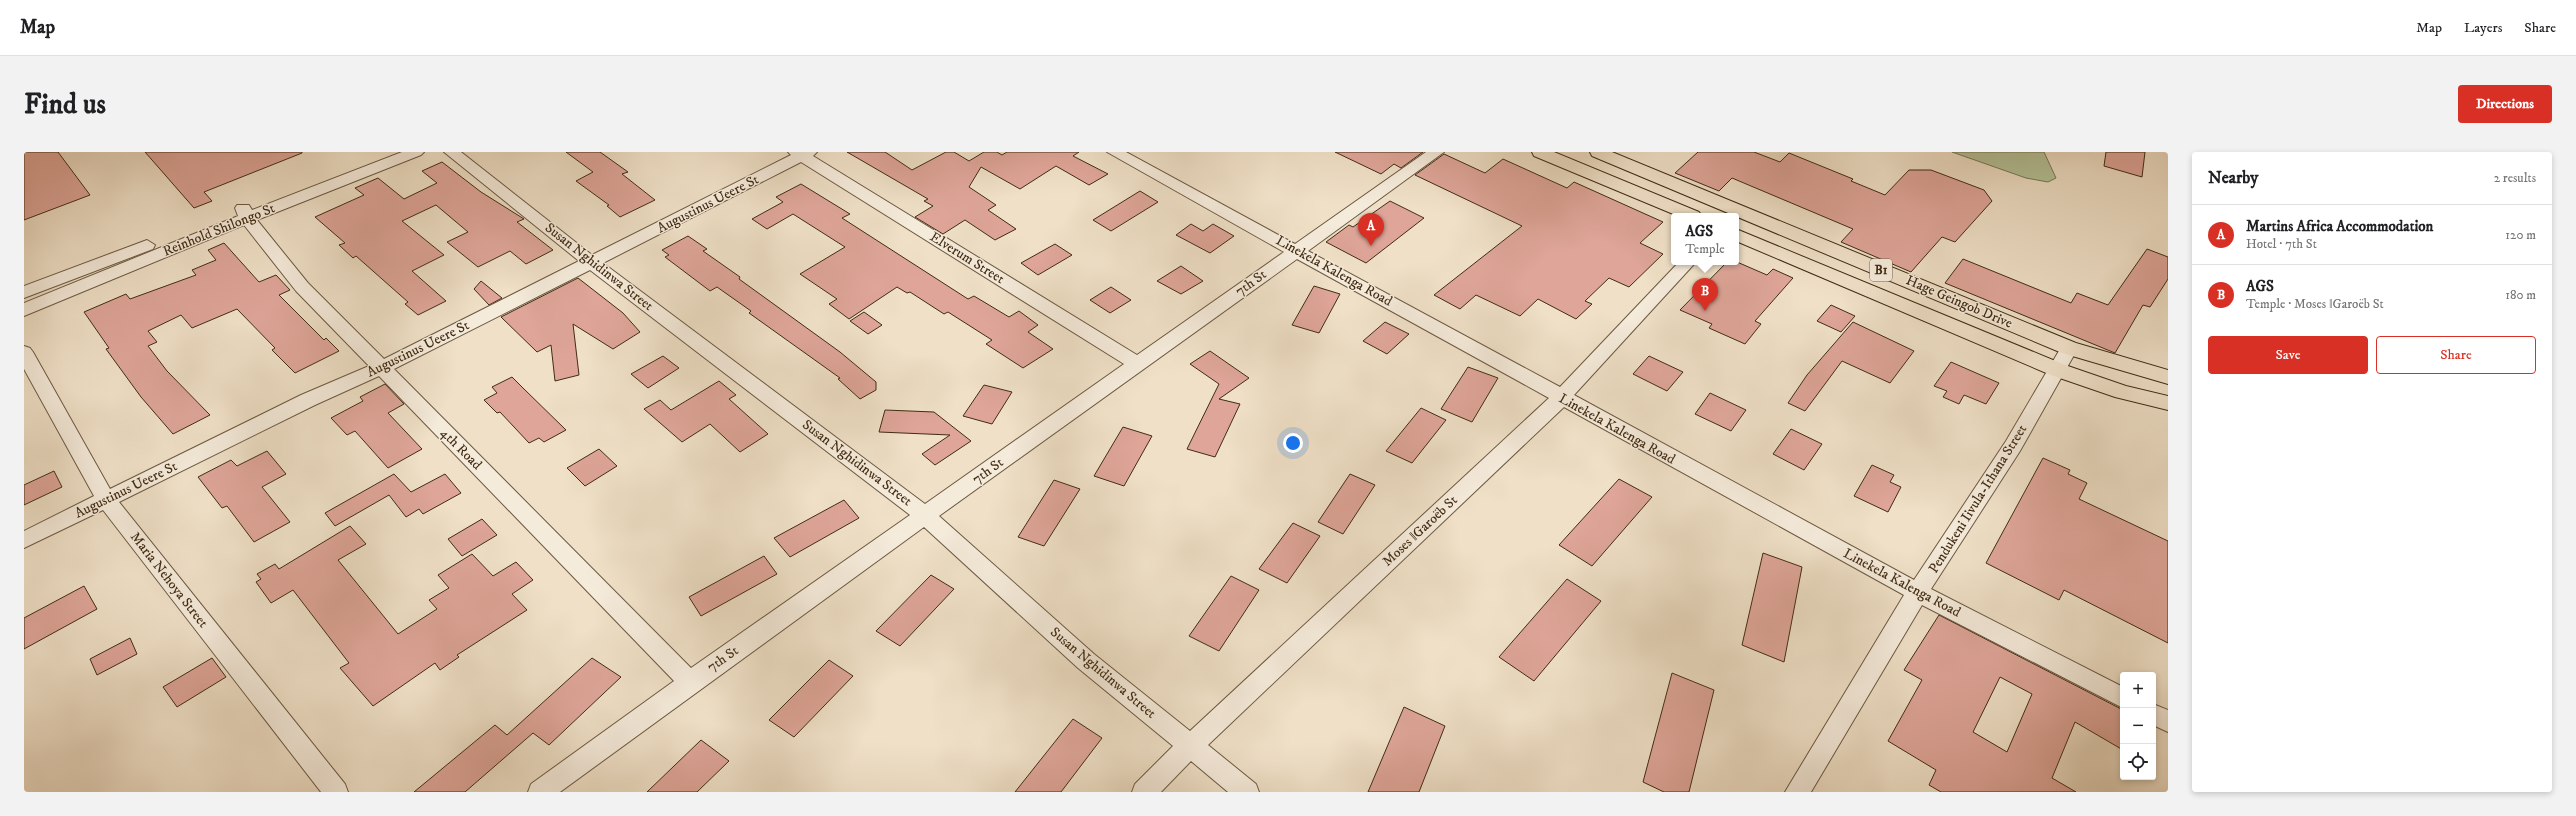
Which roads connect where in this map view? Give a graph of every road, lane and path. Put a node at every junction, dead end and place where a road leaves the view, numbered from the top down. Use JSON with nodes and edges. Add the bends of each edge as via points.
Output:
{"nodes":[{"id":1,"x":379,"y":152,"type":"edge"},
{"id":2,"x":416,"y":152,"type":"edge"},
{"id":3,"x":452,"y":152,"type":"edge"},
{"id":4,"x":1115,"y":152,"type":"edge"},
{"id":5,"x":1436,"y":152,"type":"edge"},
{"id":6,"x":1540,"y":152,"type":"edge"},
{"id":7,"x":1598,"y":152,"type":"edge"},
{"id":8,"x":802,"y":153,"type":"edge"},
{"id":9,"x":245,"y":213,"type":"junction"},
{"id":10,"x":1686,"y":213,"type":"edge"},
{"id":11,"x":1734,"y":213,"type":"edge"},
{"id":12,"x":1739,"y":215,"type":"edge"},
{"id":13,"x":1739,"y":235,"type":"edge"},
{"id":14,"x":1297,"y":250,"type":"junction"},
{"id":15,"x":592,"y":263,"type":"junction"},
{"id":16,"x":1685,"y":265,"type":"edge"},
{"id":17,"x":24,"y":292,"type":"edge"},
{"id":18,"x":24,"y":310,"type":"edge"},
{"id":19,"x":2069,"y":348,"type":"junction"},
{"id":20,"x":24,"y":352,"type":"edge"},
{"id":21,"x":1138,"y":364,"type":"junction"},
{"id":22,"x":381,"y":368,"type":"junction"},
{"id":23,"x":2058,"y":370,"type":"junction"},
{"id":24,"x":2168,"y":377,"type":"edge"},
{"id":25,"x":1561,"y":398,"type":"junction"},
{"id":26,"x":2168,"y":403,"type":"edge"},
{"id":27,"x":106,"y":500,"type":"junction"},
{"id":28,"x":926,"y":516,"type":"junction"},
{"id":29,"x":24,"y":540,"type":"edge"},
{"id":30,"x":1919,"y":593,"type":"junction"},
{"id":31,"x":690,"y":682,"type":"junction"},
{"id":32,"x":2120,"y":696,"type":"edge"},
{"id":33,"x":2156,"y":715,"type":"edge"},
{"id":34,"x":2168,"y":721,"type":"edge"},
{"id":35,"x":1191,"y":745,"type":"junction"},
{"id":36,"x":336,"y":792,"type":"edge"},
{"id":37,"x":540,"y":792,"type":"edge"},
{"id":38,"x":1144,"y":792,"type":"edge"},
{"id":39,"x":1247,"y":792,"type":"edge"},
{"id":40,"x":1797,"y":792,"type":"edge"}],
"edges":[{"from":1,"to":9,"type":"street","name":"Reinhold Shilongo St"},
{"from":2,"to":9,"type":"street","name":"Reinhold Shilongo St"},
{"from":3,"to":15,"type":"street","name":"Susan Nghidinwa Street"},
{"from":4,"to":14,"type":"street","name":"Linekela Kalenga Road"},
{"from":5,"to":14,"type":"street","name":"7th St"},
{"from":6,"to":10,"type":"highway"},
{"from":7,"to":11,"type":"highway","name":"Hage Geingob Drive","number":"B1"},
{"from":8,"to":15,"type":"street","name":"Augustinus Ueere St"},
{"from":8,"to":21,"type":"street","name":"Elverum Street"},
{"from":9,"to":17,"type":"street","name":"Reinhold Shilongo St"},
{"from":9,"to":18,"type":"street","name":"Reinhold Shilongo St"},
{"from":9,"to":22,"type":"street","name":"4th Road","via":[[302,287]]},
{"from":12,"to":19,"type":"highway","name":"Hage Geingob Drive","number":"B1"},
{"from":13,"to":23,"type":"highway","name":"Hage Geingob Drive","number":"B1"},
{"from":14,"to":21,"type":"street","name":"7th St"},
{"from":14,"to":25,"type":"street","name":"Linekela Kalenga Road"},
{"from":15,"to":22,"type":"street","name":"Augustinus Ueere St"},
{"from":15,"to":28,"type":"street","name":"Susan Nghidinwa Street"},
{"from":16,"to":25,"type":"street","name":"Moses ǁGaroëb St"},
{"from":19,"to":23,"type":"street","name":"Pendukeni Iivula-Ithana Street"},
{"from":19,"to":24,"type":"highway","name":"Hage Geingob Drive","number":"B1"},
{"from":20,"to":27,"type":"street","name":"Maria Nehoya Street"},
{"from":21,"to":28,"type":"street","name":"7th St"},
{"from":22,"to":27,"type":"street","name":"Augustinus Ueere St","via":[[308,400]]},
{"from":22,"to":31,"type":"street","name":"4th Road"},
{"from":23,"to":26,"type":"highway","name":"Hage Geingob Drive","number":"B1","via":[[2122,392]]},
{"from":23,"to":30,"type":"street","name":"Pendukeni Iivula-Ithana Street","via":[[2013,446],[1939,557]]},
{"from":25,"to":30,"type":"street","name":"Linekela Kalenga Road"},
{"from":25,"to":35,"type":"street","name":"Moses ǁGaroëb St"},
{"from":27,"to":29,"type":"street","name":"Augustinus Ueere St"},
{"from":27,"to":36,"type":"street","name":"Maria Nehoya Street"},
{"from":28,"to":31,"type":"street","name":"7th St"},
{"from":28,"to":35,"type":"street","name":"Susan Nghidinwa Street","via":[[1086,661]]},
{"from":30,"to":32,"type":"street","name":"Linekela Kalenga Road"},
{"from":30,"to":40,"type":"street","name":"Pendukeni Iivula-Ithana Street"},
{"from":31,"to":37,"type":"street","name":"7th St"},
{"from":33,"to":34,"type":"street"},
{"from":35,"to":38,"type":"street","name":"Moses ǁGaroëb St"},
{"from":35,"to":39,"type":"street","name":"Susan Nghidinwa Street"}]}
